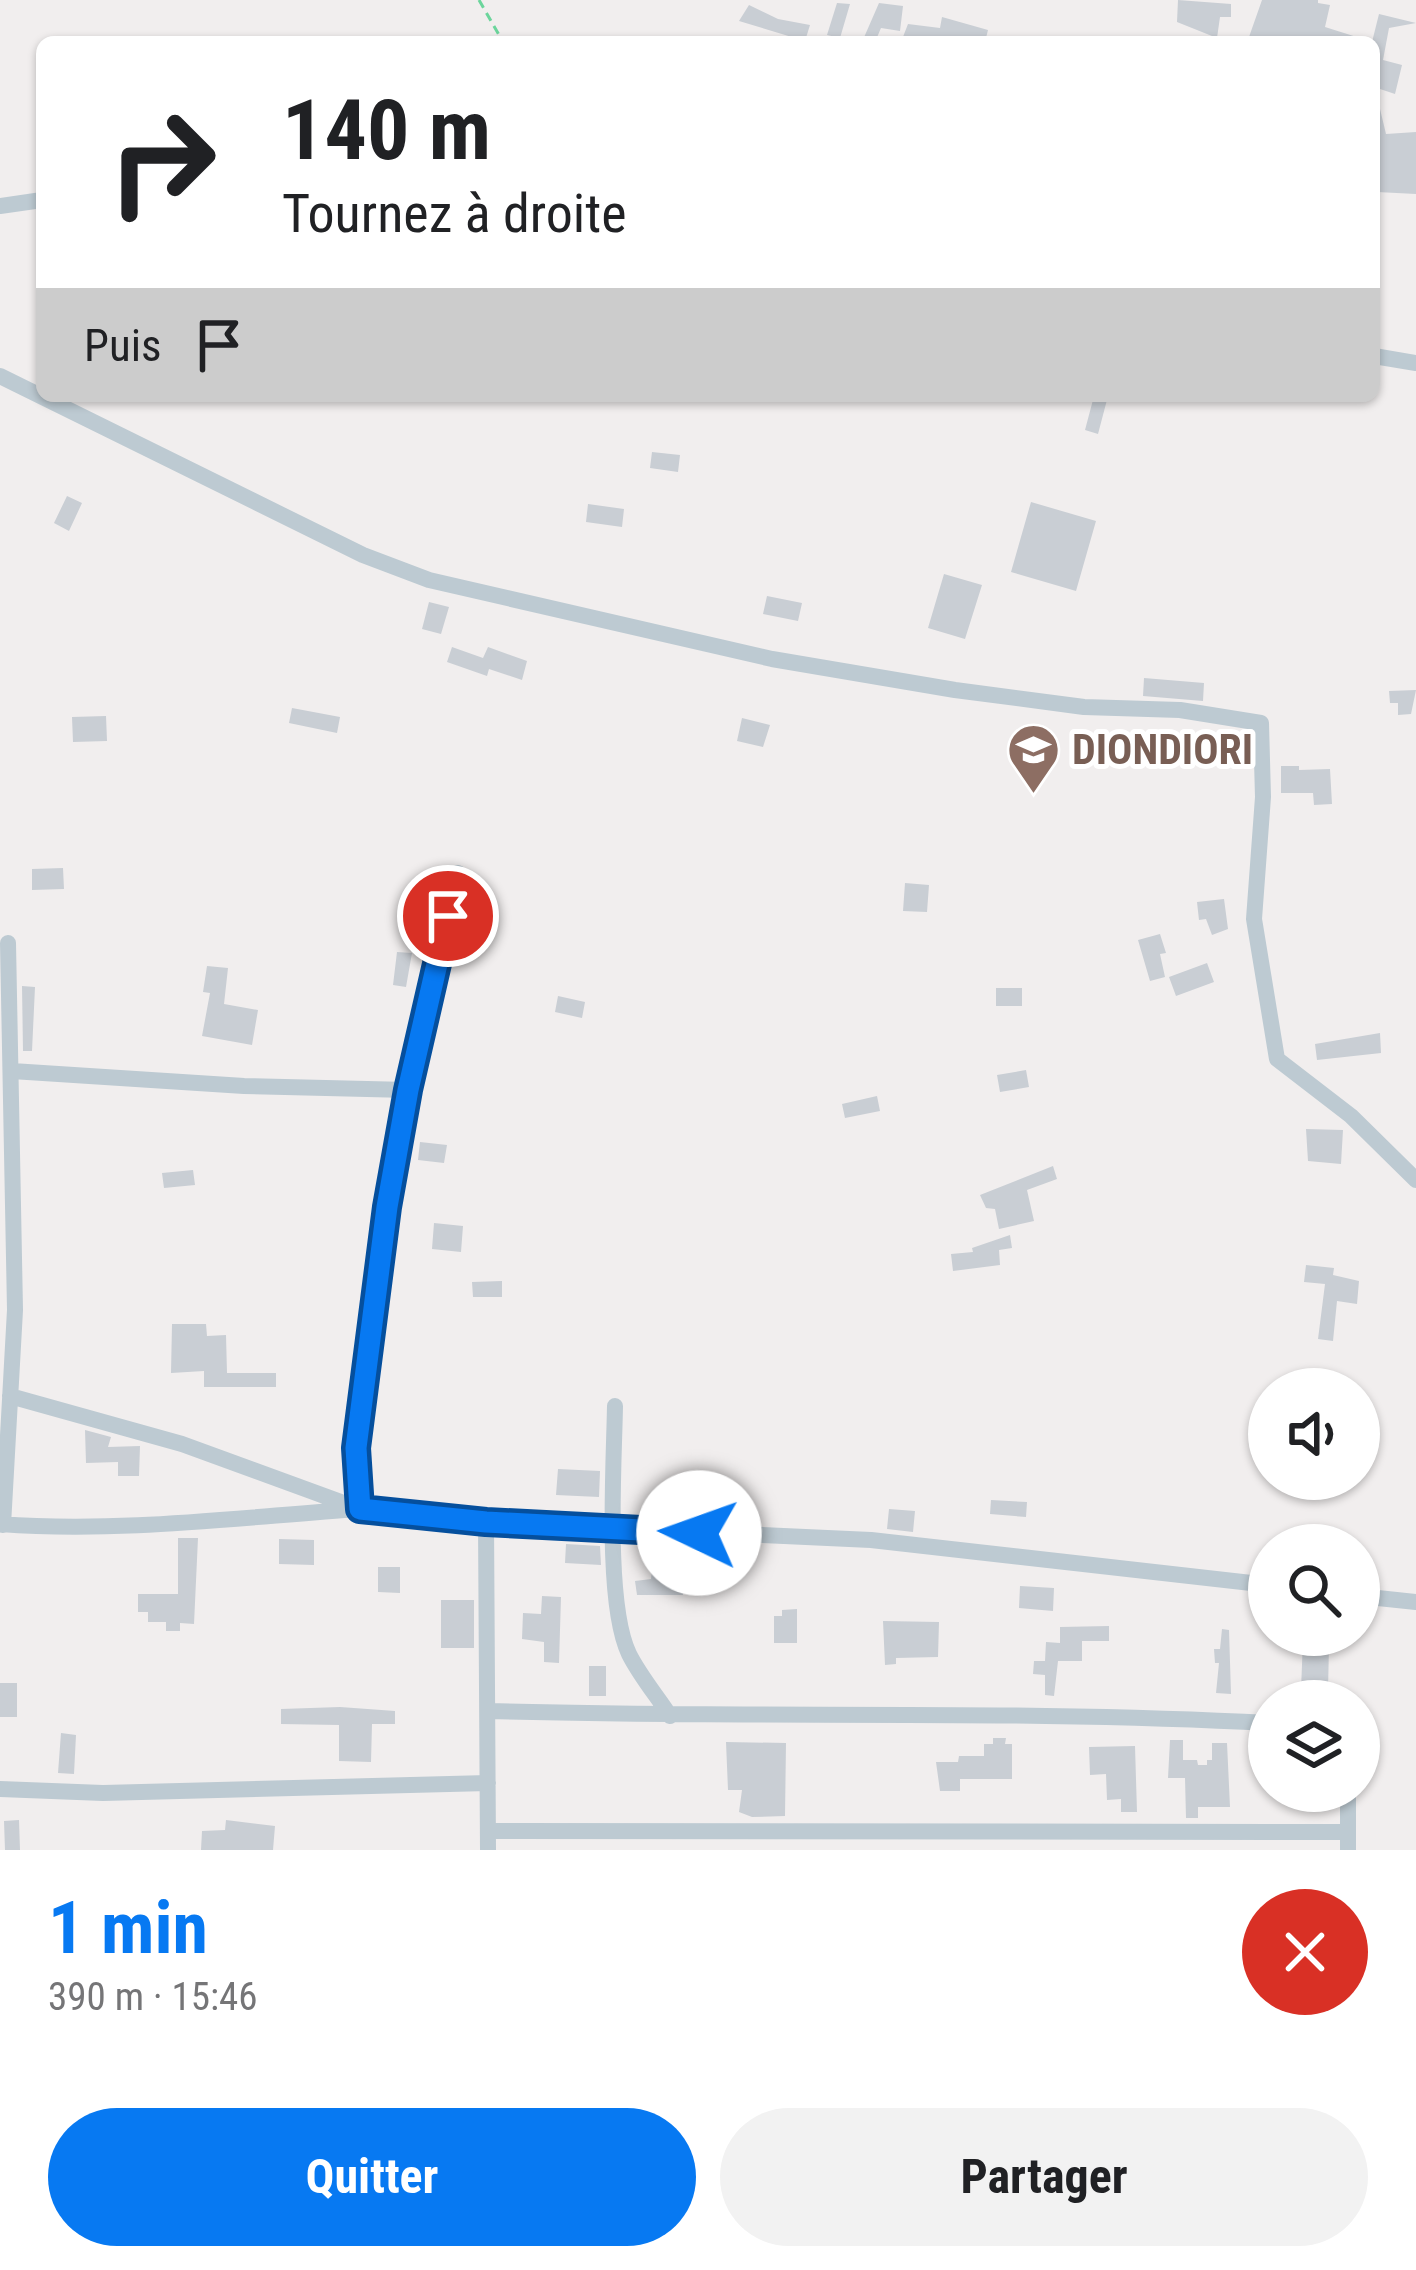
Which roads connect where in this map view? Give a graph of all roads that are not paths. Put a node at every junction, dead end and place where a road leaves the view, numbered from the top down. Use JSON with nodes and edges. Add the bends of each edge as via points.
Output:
{"nodes":[{"id":1,"x":36,"y":201,"type":"edge"},
{"id":2,"x":0,"y":206,"type":"edge"},
{"id":3,"x":1380,"y":357,"type":"edge"},
{"id":4,"x":1416,"y":363,"type":"edge"},
{"id":5,"x":0,"y":376,"type":"edge"},
{"id":6,"x":36,"y":394,"type":"edge"},
{"id":7,"x":53,"y":402,"type":"edge"},
{"id":8,"x":458,"y":872,"type":"dead end"},
{"id":9,"x":8,"y":943,"type":"dead end"},
{"id":10,"x":12,"y":1071,"type":"junction"},
{"id":11,"x":408,"y":1090,"type":"junction"},
{"id":12,"x":7,"y":1120,"type":"edge"},
{"id":13,"x":1416,"y":1180,"type":"edge"},
{"id":14,"x":10,"y":1396,"type":"junction"},
{"id":15,"x":615,"y":1406,"type":"dead end"},
{"id":16,"x":360,"y":1509,"type":"junction"},
{"id":17,"x":486,"y":1522,"type":"junction"},
{"id":18,"x":2,"y":1525,"type":"edge"},
{"id":19,"x":614,"y":1529,"type":"junction"},
{"id":20,"x":1248,"y":1583,"type":"edge"},
{"id":21,"x":1380,"y":1598,"type":"edge"},
{"id":22,"x":1416,"y":1602,"type":"edge"},
{"id":23,"x":488,"y":1711,"type":"junction"},
{"id":24,"x":670,"y":1716,"type":"junction"},
{"id":25,"x":1248,"y":1722,"type":"edge"},
{"id":26,"x":488,"y":1783,"type":"junction"},
{"id":27,"x":0,"y":1789,"type":"edge"},
{"id":28,"x":489,"y":1841,"type":"edge"},
{"id":29,"x":1348,"y":1841,"type":"edge"}],
"edges":[{"from":1,"to":2,"type":"street"},
{"from":3,"to":4,"type":"street"},
{"from":5,"to":6,"type":"street"},
{"from":7,"to":13,"type":"street","via":[[429,580],[772,659],[998,696],[1261,724],[1254,919],[1276,1059],[1351,1115]]},
{"from":8,"to":11,"type":"street"},
{"from":9,"to":10,"type":"street"},
{"from":10,"to":11,"type":"street"},
{"from":10,"to":12,"type":"street"},
{"from":11,"to":16,"type":"street","via":[[356,1448]]},
{"from":12,"to":14,"type":"street"},
{"from":14,"to":16,"type":"street","via":[[182,1444]]},
{"from":14,"to":18,"type":"street"},
{"from":15,"to":19,"type":"street"},
{"from":16,"to":17,"type":"street"},
{"from":16,"to":18,"type":"street"},
{"from":17,"to":19,"type":"street"},
{"from":17,"to":23,"type":"street"},
{"from":19,"to":20,"type":"street","via":[[872,1540]]},
{"from":19,"to":24,"type":"street","via":[[629,1654]]},
{"from":21,"to":22,"type":"street"},
{"from":23,"to":24,"type":"street"},
{"from":23,"to":26,"type":"street"},
{"from":24,"to":25,"type":"street"},
{"from":26,"to":27,"type":"street"},
{"from":26,"to":28,"type":"street"},
{"from":28,"to":29,"type":"street"}]}
